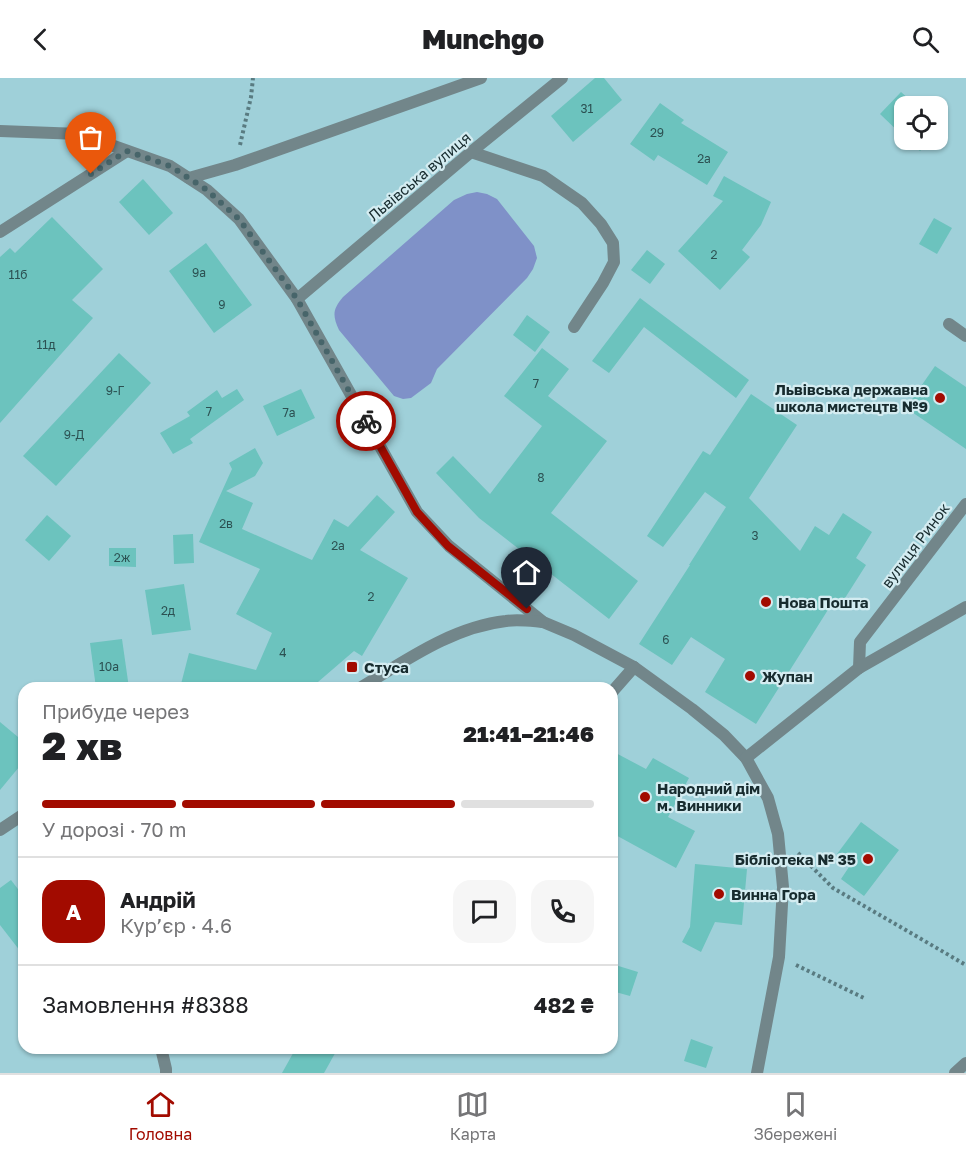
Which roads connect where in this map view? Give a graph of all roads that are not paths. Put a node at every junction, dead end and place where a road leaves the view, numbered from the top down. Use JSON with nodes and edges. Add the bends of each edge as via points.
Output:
{"nodes":[{"id":1,"x":481,"y":78,"type":"edge"},
{"id":2,"x":562,"y":78,"type":"edge"},
{"id":3,"x":0,"y":131,"type":"edge"},
{"id":4,"x":127,"y":151,"type":"junction"},
{"id":5,"x":471,"y":152,"type":"junction"},
{"id":6,"x":189,"y":178,"type":"junction"},
{"id":7,"x":0,"y":232,"type":"edge"},
{"id":8,"x":297,"y":299,"type":"junction"},
{"id":9,"x":949,"y":324,"type":"dead end"},
{"id":10,"x":574,"y":327,"type":"dead end"},
{"id":11,"x":966,"y":336,"type":"edge"},
{"id":12,"x":966,"y":504,"type":"edge"},
{"id":13,"x":966,"y":606,"type":"edge"},
{"id":14,"x":543,"y":622,"type":"junction"},
{"id":15,"x":634,"y":667,"type":"junction"},
{"id":16,"x":859,"y":668,"type":"junction"},
{"id":17,"x":370,"y":682,"type":"edge"},
{"id":18,"x":618,"y":685,"type":"edge"},
{"id":19,"x":746,"y":758,"type":"junction"},
{"id":20,"x":18,"y":818,"type":"edge"},
{"id":21,"x":0,"y":830,"type":"edge"},
{"id":22,"x":162,"y":1054,"type":"edge"},
{"id":23,"x":966,"y":1063,"type":"edge"},
{"id":24,"x":166,"y":1073,"type":"edge"},
{"id":25,"x":757,"y":1073,"type":"edge"},
{"id":26,"x":955,"y":1073,"type":"edge"}],
"edges":[{"from":1,"to":6,"type":"street"},
{"from":2,"to":5,"type":"street","name":"Львівська вулиця"},
{"from":3,"to":4,"type":"street","via":[[80,134]]},
{"from":4,"to":6,"type":"street","via":[[170,166]]},
{"from":4,"to":7,"type":"street"},
{"from":5,"to":8,"type":"street","name":"Львівська вулиця"},
{"from":5,"to":10,"type":"street","via":[[543,176],[582,203],[613,243],[614,262]]},
{"from":6,"to":8,"type":"street","via":[[239,219]]},
{"from":8,"to":14,"type":"street","via":[[417,512],[448,546]]},
{"from":9,"to":11,"type":"street"},
{"from":12,"to":16,"type":"street","name":"вулиця Ринок","via":[[860,642]]},
{"from":13,"to":16,"type":"street"},
{"from":14,"to":15,"type":"street"},
{"from":14,"to":17,"type":"street","via":[[508,620],[452,635]]},
{"from":15,"to":18,"type":"street"},
{"from":15,"to":19,"type":"street","via":[[724,735]]},
{"from":16,"to":19,"type":"street"},
{"from":19,"to":25,"type":"street","via":[[768,798],[778,834],[783,886],[779,957]]},
{"from":20,"to":21,"type":"street"},
{"from":22,"to":24,"type":"street"},
{"from":23,"to":26,"type":"street"}]}
